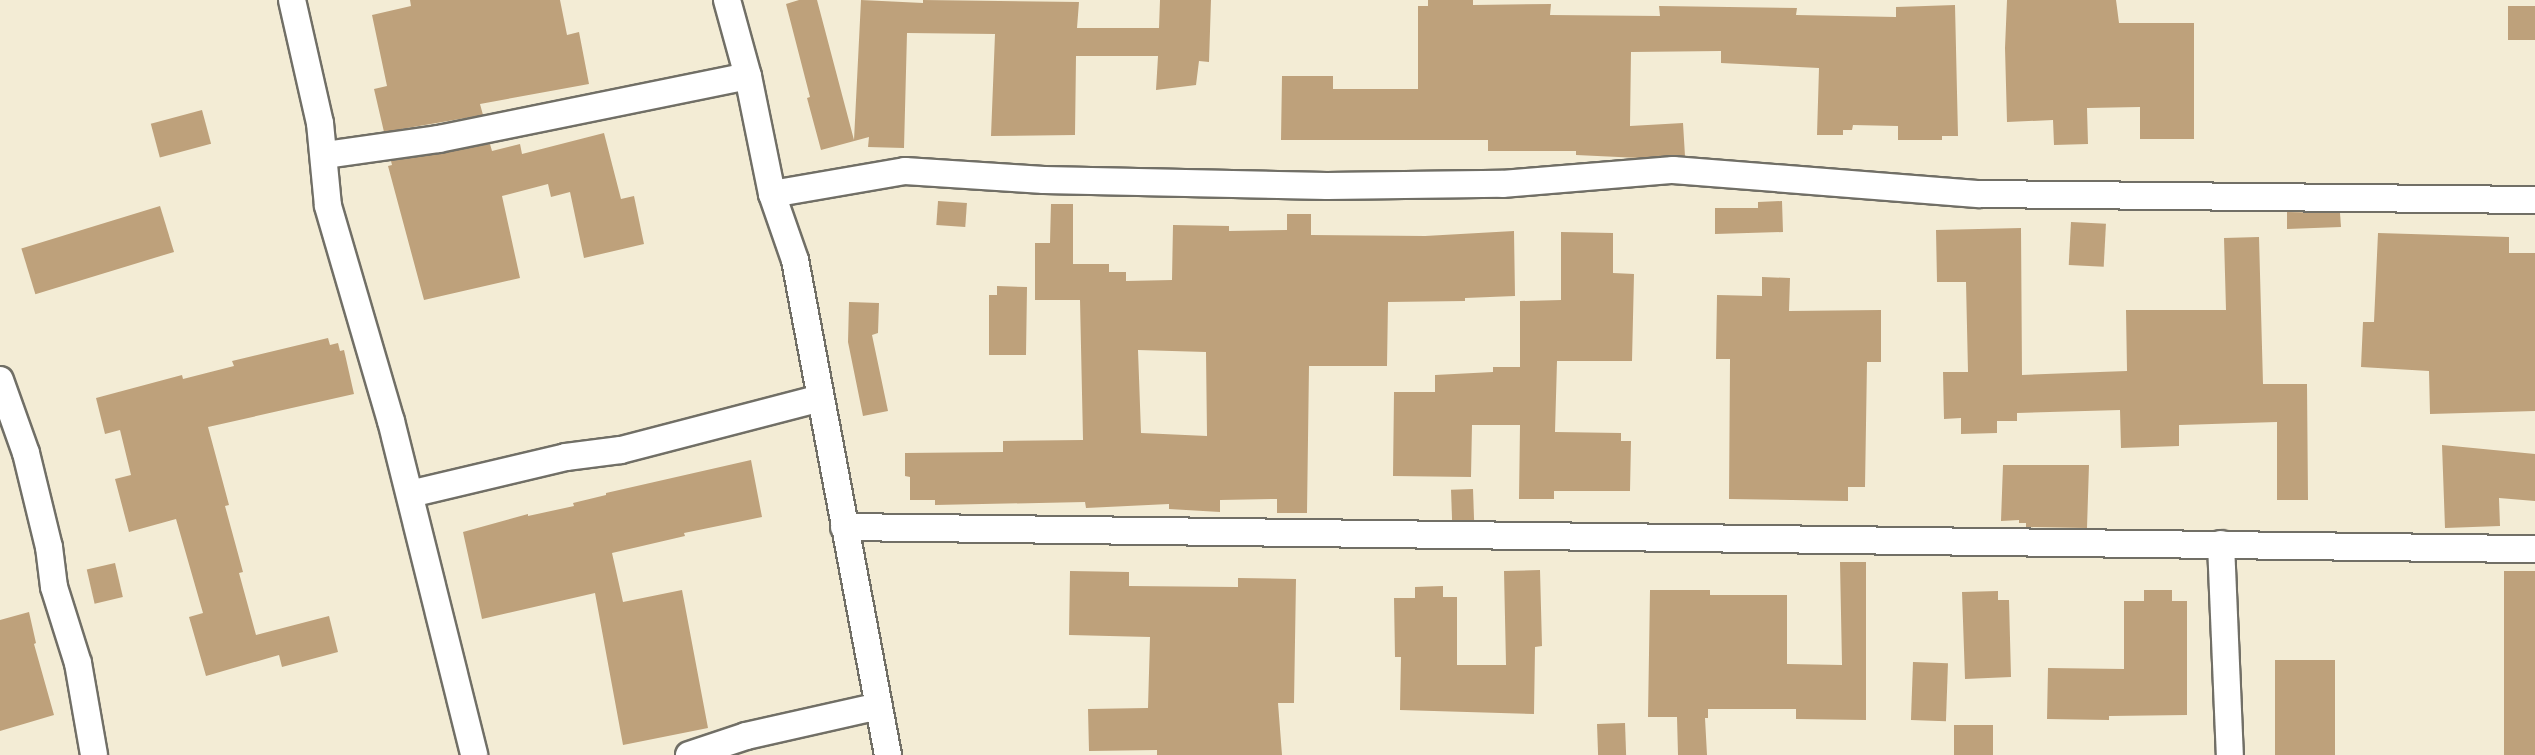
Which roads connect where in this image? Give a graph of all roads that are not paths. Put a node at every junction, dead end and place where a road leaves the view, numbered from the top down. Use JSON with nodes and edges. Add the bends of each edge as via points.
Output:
{"nodes":[{"id":1,"x":292,"y":0,"type":"edge"},
{"id":2,"x":727,"y":0,"type":"edge"},
{"id":3,"x":748,"y":76,"type":"junction"},
{"id":4,"x":325,"y":155,"type":"junction"},
{"id":5,"x":772,"y":194,"type":"junction"},
{"id":6,"x":2535,"y":200,"type":"edge"},
{"id":7,"x":0,"y":380,"type":"edge"},
{"id":8,"x":820,"y":398,"type":"junction"},
{"id":9,"x":410,"y":494,"type":"junction"},
{"id":10,"x":844,"y":527,"type":"junction"},
{"id":11,"x":2221,"y":544,"type":"junction"},
{"id":12,"x":2535,"y":549,"type":"edge"},
{"id":13,"x":879,"y":706,"type":"junction"},
{"id":14,"x":93,"y":755,"type":"edge"},
{"id":15,"x":474,"y":755,"type":"edge"},
{"id":16,"x":689,"y":755,"type":"edge"},
{"id":17,"x":888,"y":755,"type":"edge"},
{"id":18,"x":2230,"y":755,"type":"edge"}],
"edges":[{"from":1,"to":4,"type":"street"},
{"from":2,"to":3,"type":"street"},
{"from":3,"to":4,"type":"street","via":[[439,140]]},
{"from":3,"to":5,"type":"street"},
{"from":4,"to":9,"type":"street","via":[[328,206]]},
{"from":5,"to":6,"type":"street","via":[[905,171],[1044,180],[1327,186],[1502,184],[1674,170],[1980,194]]},
{"from":5,"to":8,"type":"street","via":[[795,260]]},
{"from":7,"to":14,"type":"street","via":[[26,453],[49,548],[54,587],[78,663]]},
{"from":8,"to":9,"type":"street","via":[[621,450],[566,457]]},
{"from":8,"to":10,"type":"street"},
{"from":9,"to":15,"type":"street"},
{"from":10,"to":11,"type":"street"},
{"from":10,"to":13,"type":"street"},
{"from":11,"to":12,"type":"street"},
{"from":11,"to":18,"type":"street"},
{"from":13,"to":16,"type":"street","via":[[746,736]]},
{"from":13,"to":17,"type":"street"}]}
